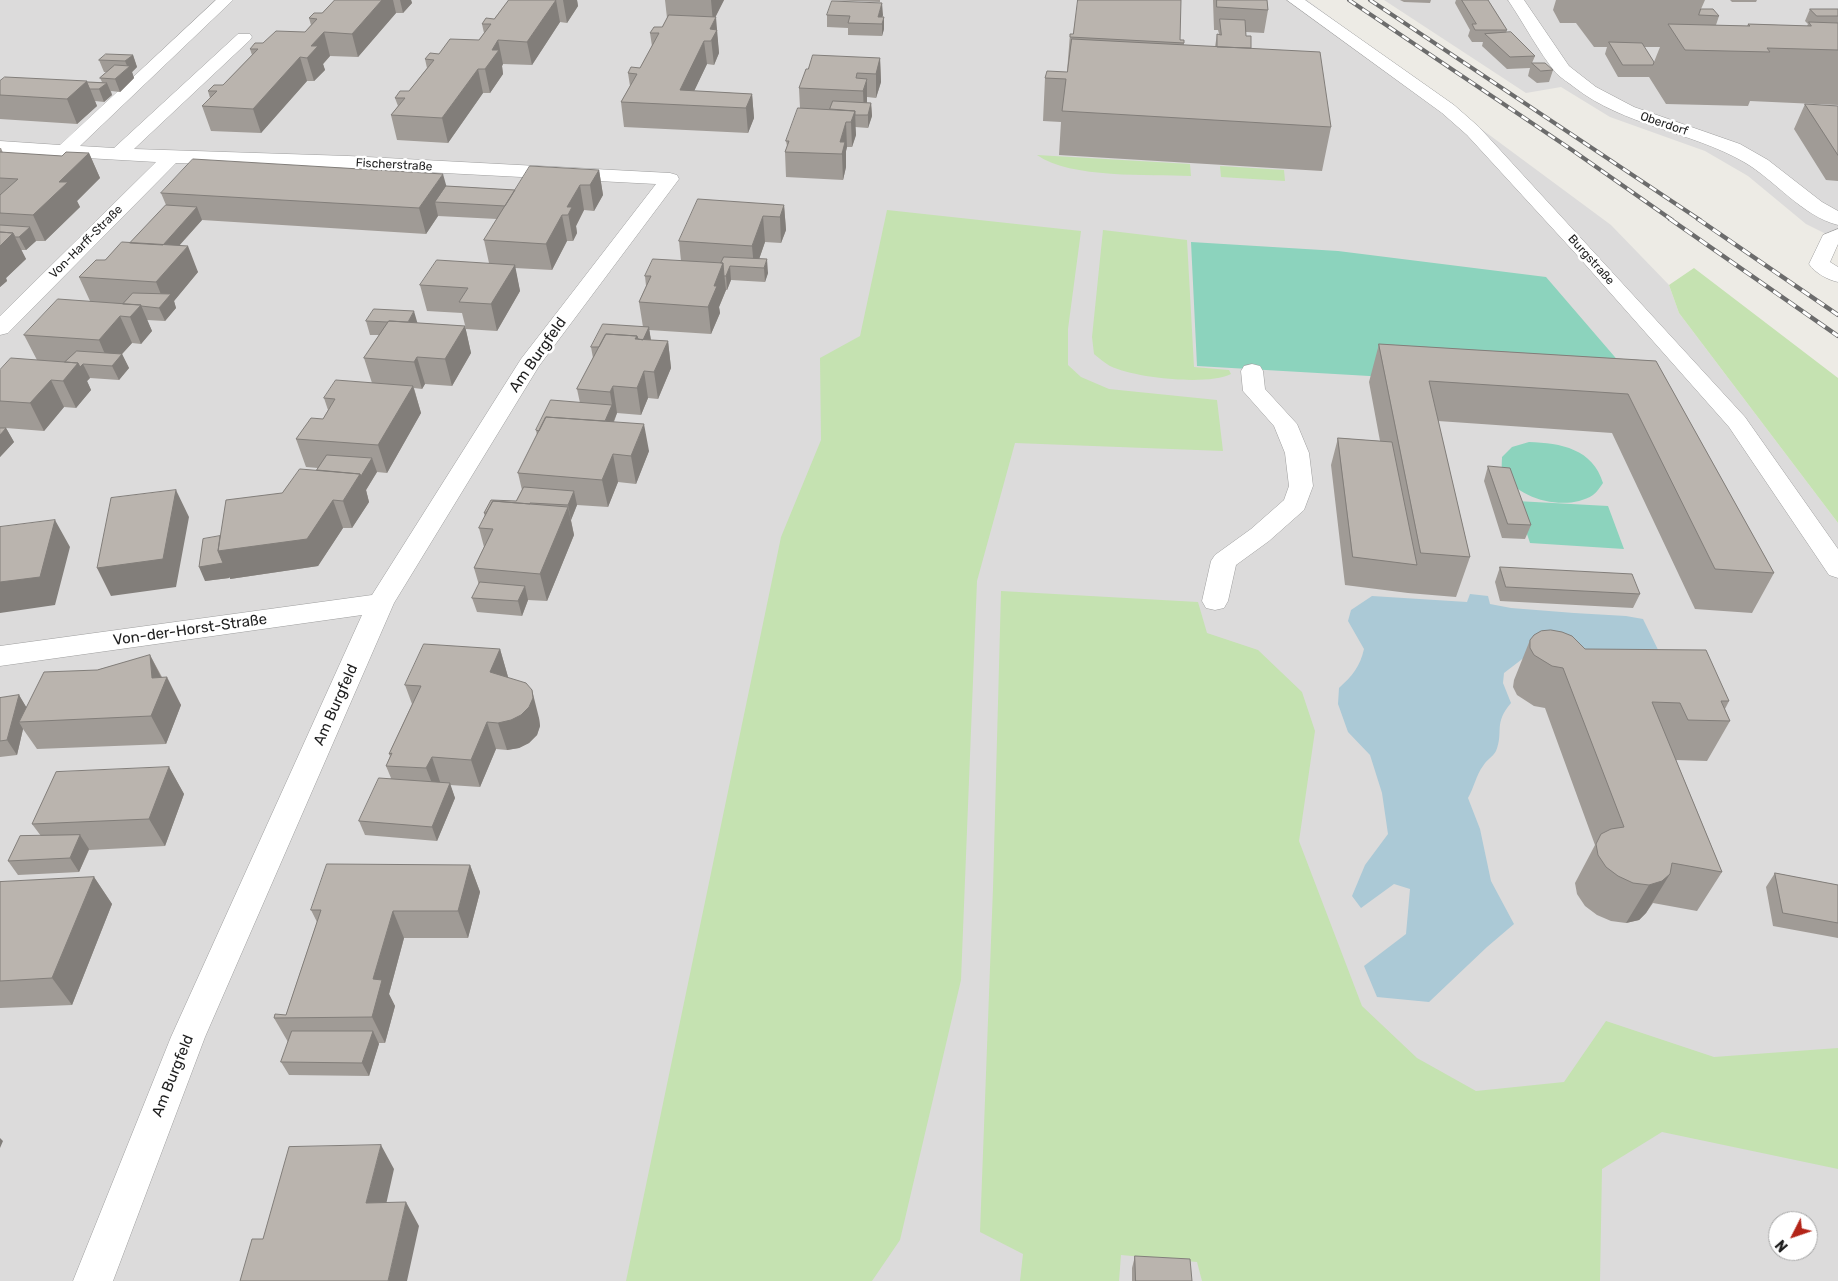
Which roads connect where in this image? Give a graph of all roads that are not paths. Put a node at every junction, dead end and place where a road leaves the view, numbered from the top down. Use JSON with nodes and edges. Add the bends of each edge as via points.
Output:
{"nodes":[{"id":1,"x":225,"y":0,"type":"edge"},
{"id":2,"x":1295,"y":0,"type":"edge"},
{"id":3,"x":1516,"y":0,"type":"edge"},
{"id":4,"x":244,"y":37,"type":"dead end"},
{"id":5,"x":0,"y":147,"type":"edge"},
{"id":6,"x":64,"y":151,"type":"junction"},
{"id":7,"x":118,"y":154,"type":"junction"},
{"id":8,"x":171,"y":157,"type":"junction"},
{"id":9,"x":670,"y":179,"type":"joint"},
{"id":10,"x":1838,"y":219,"type":"edge"},
{"id":11,"x":1838,"y":235,"type":"edge"},
{"id":12,"x":1838,"y":276,"type":"edge"},
{"id":13,"x":0,"y":328,"type":"edge"},
{"id":14,"x":1252,"y":371,"type":"dead end"},
{"id":15,"x":1838,"y":569,"type":"edge"},
{"id":16,"x":1215,"y":601,"type":"dead end"},
{"id":17,"x":381,"y":603,"type":"junction"},
{"id":18,"x":0,"y":656,"type":"edge"},
{"id":19,"x":93,"y":1281,"type":"edge"}],
"edges":[{"from":1,"to":6,"type":"street"},
{"from":2,"to":15,"type":"street","name":"Burgstraße","via":[[1448,109],[1472,130],[1737,422]]},
{"from":3,"to":10,"type":"street","name":"Oberdorf","via":[[1563,70],[1590,92],[1628,111],[1733,148]]},
{"from":4,"to":7,"type":"street"},
{"from":5,"to":6,"type":"street","name":"Fischerstraße"},
{"from":6,"to":7,"type":"street","name":"Fischerstraße"},
{"from":7,"to":8,"type":"street","name":"Fischerstraße"},
{"from":8,"to":9,"type":"street","name":"Fischerstraße","via":[[348,162]]},
{"from":8,"to":13,"type":"street","name":"Von-Harff-Straße"},
{"from":9,"to":17,"type":"street","name":"Am Burgfeld","via":[[528,364]]},
{"from":11,"to":12,"type":"street","via":[[1830,239],[1819,264]]},
{"from":14,"to":16,"type":"street","via":[[1254,391],[1288,431],[1297,453],[1301,486],[1295,504],[1260,535],[1224,560]]},
{"from":17,"to":18,"type":"street","name":"Von-der-Horst-Straße"},
{"from":17,"to":19,"type":"street","name":"Am Burgfeld","via":[[188,1037]]}]}
